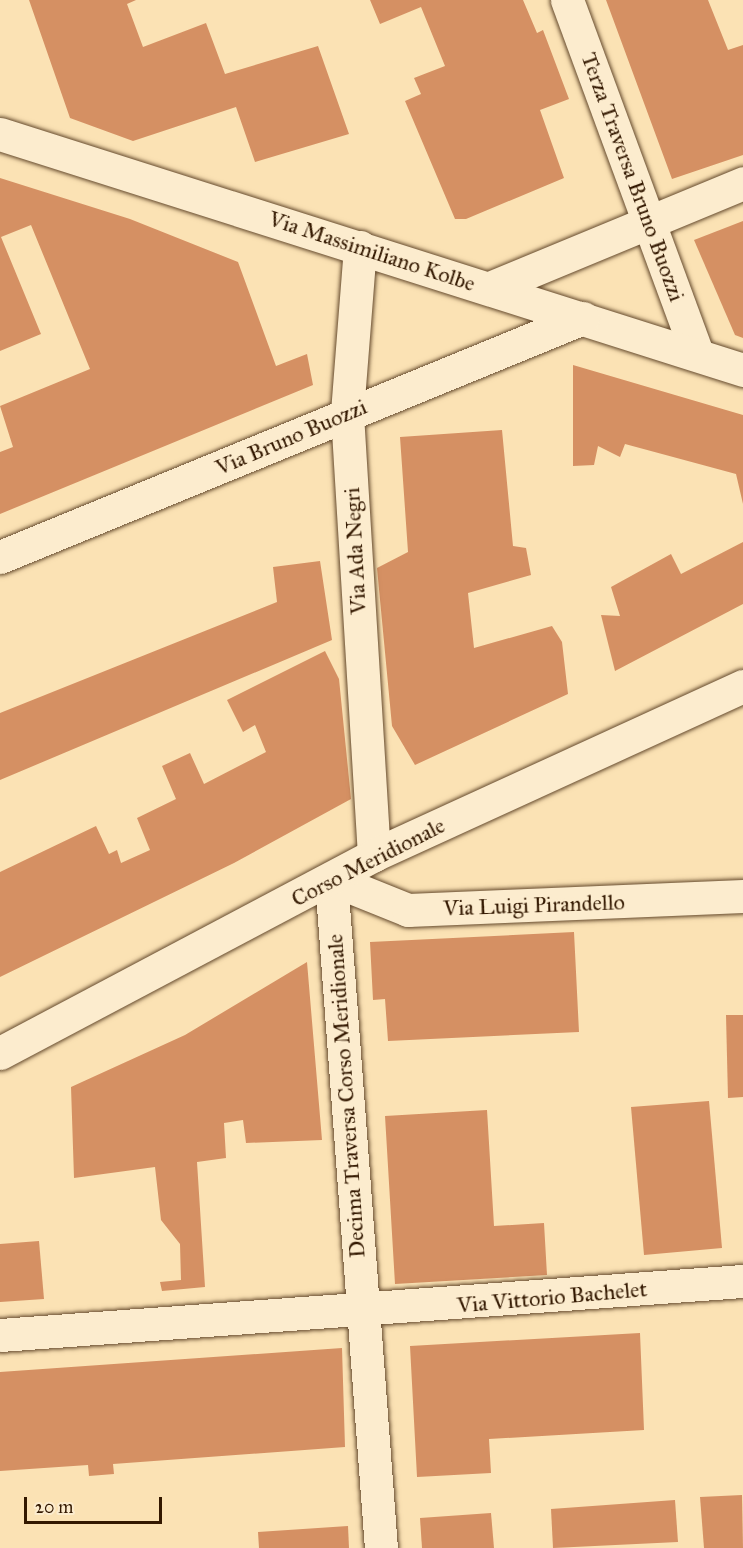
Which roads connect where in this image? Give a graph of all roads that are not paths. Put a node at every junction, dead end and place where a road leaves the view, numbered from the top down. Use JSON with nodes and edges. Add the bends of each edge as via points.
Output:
{"nodes":[{"id":1,"x":567,"y":0,"type":"edge"},
{"id":2,"x":0,"y":134,"type":"edge"},
{"id":3,"x":743,"y":183,"type":"edge"},
{"id":4,"x":649,"y":221,"type":"junction"},
{"id":5,"x":360,"y":247,"type":"junction"},
{"id":6,"x":490,"y":288,"type":"junction"},
{"id":7,"x":583,"y":318,"type":"junction"},
{"id":8,"x":697,"y":354,"type":"junction"},
{"id":9,"x":743,"y":370,"type":"edge"},
{"id":10,"x":347,"y":414,"type":"junction"},
{"id":11,"x":0,"y":557,"type":"edge"},
{"id":12,"x":743,"y":686,"type":"edge"},
{"id":13,"x":374,"y":855,"type":"junction"},
{"id":14,"x":331,"y":879,"type":"junction"},
{"id":15,"x":743,"y":896,"type":"edge"},
{"id":16,"x":0,"y":1053,"type":"edge"},
{"id":17,"x":743,"y":1281,"type":"edge"},
{"id":18,"x":362,"y":1312,"type":"junction"},
{"id":19,"x":0,"y":1335,"type":"edge"},
{"id":20,"x":381,"y":1548,"type":"edge"}],
"edges":[{"from":1,"to":4,"type":"street","name":"Terza Traversa Bruno Buozzi"},
{"from":2,"to":5,"type":"street","name":"Via Massimiliano Kolbe"},
{"from":3,"to":4,"type":"street"},
{"from":4,"to":6,"type":"street"},
{"from":4,"to":8,"type":"street","name":"Terza Traversa Bruno Buozzi"},
{"from":5,"to":6,"type":"street","name":"Via Massimiliano Kolbe"},
{"from":5,"to":10,"type":"street","name":"Via Ada Negri"},
{"from":6,"to":7,"type":"street","name":"Via Massimiliano Kolbe"},
{"from":7,"to":8,"type":"street","name":"Via Massimiliano Kolbe"},
{"from":7,"to":10,"type":"street","name":"Via Bruno Buozzi"},
{"from":8,"to":9,"type":"street","name":"Via Massimiliano Kolbe"},
{"from":10,"to":11,"type":"street","name":"Via Bruno Buozzi"},
{"from":10,"to":13,"type":"street","name":"Via Ada Negri"},
{"from":12,"to":13,"type":"street","name":"Corso Meridionale"},
{"from":13,"to":14,"type":"street","name":"Corso Meridionale"},
{"from":14,"to":15,"type":"street","name":"Via Luigi Pirandello","via":[[408,910]]},
{"from":14,"to":16,"type":"street","name":"Corso Meridionale"},
{"from":14,"to":18,"type":"street","name":"Decima Traversa Corso Meridionale"},
{"from":17,"to":18,"type":"street","name":"Via Vittorio Bachelet"},
{"from":18,"to":19,"type":"street","name":"Via Vittorio Bachelet"},
{"from":18,"to":20,"type":"street"}]}
